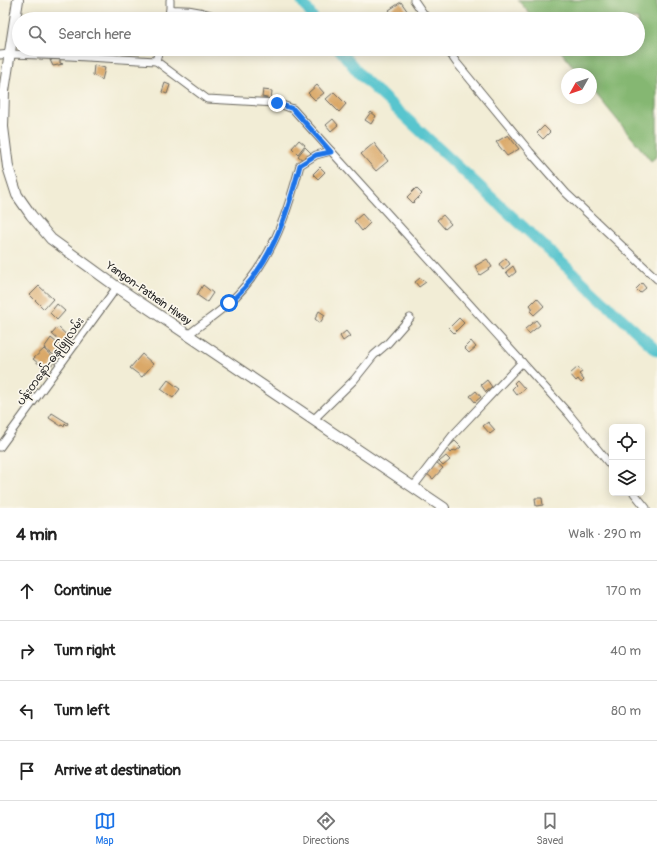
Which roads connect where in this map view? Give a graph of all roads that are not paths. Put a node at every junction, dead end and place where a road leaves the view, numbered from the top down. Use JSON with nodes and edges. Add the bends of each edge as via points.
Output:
{"nodes":[{"id":1,"x":170,"y":0,"type":"edge"},
{"id":2,"x":414,"y":0,"type":"edge"},
{"id":3,"x":170,"y":10,"type":"joint"},
{"id":4,"x":198,"y":12,"type":"edge"},
{"id":5,"x":422,"y":12,"type":"edge"},
{"id":6,"x":12,"y":25,"type":"edge"},
{"id":7,"x":5,"y":55,"type":"edge"},
{"id":8,"x":30,"y":56,"type":"edge"},
{"id":9,"x":157,"y":56,"type":"edge"},
{"id":10,"x":452,"y":56,"type":"edge"},
{"id":11,"x":156,"y":61,"type":"junction"},
{"id":12,"x":331,"y":152,"type":"junction"},
{"id":13,"x":657,"y":279,"type":"edge"},
{"id":14,"x":118,"y":287,"type":"junction"},
{"id":15,"x":410,"y":318,"type":"dead end"},
{"id":16,"x":188,"y":335,"type":"junction"},
{"id":17,"x":522,"y":362,"type":"junction"},
{"id":18,"x":313,"y":420,"type":"junction"},
{"id":19,"x":0,"y":447,"type":"edge"},
{"id":20,"x":609,"y":462,"type":"edge"},
{"id":21,"x":413,"y":487,"type":"junction"},
{"id":22,"x":636,"y":496,"type":"edge"},
{"id":23,"x":444,"y":508,"type":"edge"},
{"id":24,"x":646,"y":508,"type":"edge"}],
"edges":[{"from":1,"to":3,"type":"street"},
{"from":2,"to":5,"type":"street"},
{"from":3,"to":4,"type":"street","via":[[187,9]]},
{"from":6,"to":7,"type":"highway","name":"Yangon-Pathein Hiway"},
{"from":7,"to":14,"type":"highway","name":"Yangon-Pathein Hiway","via":[[3,127],[8,167],[17,195],[31,216],[51,238]]},
{"from":8,"to":11,"type":"street"},
{"from":9,"to":11,"type":"street"},
{"from":10,"to":13,"type":"street","via":[[566,193]]},
{"from":11,"to":12,"type":"street","via":[[207,99],[277,103],[293,109]]},
{"from":12,"to":16,"type":"street","via":[[316,155],[300,165],[280,232],[256,274],[229,303]]},
{"from":12,"to":17,"type":"street"},
{"from":14,"to":16,"type":"highway","name":"Yangon-Pathein Hiway"},
{"from":14,"to":19,"type":"street","name":"ပန်းတနော်-ဓနုဖြူလမ်း"},
{"from":15,"to":18,"type":"street","via":[[354,380]]},
{"from":16,"to":18,"type":"highway","name":"Yangon-Pathein Hiway"},
{"from":17,"to":20,"type":"street"},
{"from":17,"to":21,"type":"street","via":[[453,435]]},
{"from":18,"to":21,"type":"highway","name":"Yangon-Pathein Hiway"},
{"from":21,"to":23,"type":"highway","name":"Yangon-Pathein Hiway"},
{"from":22,"to":24,"type":"street"}]}
